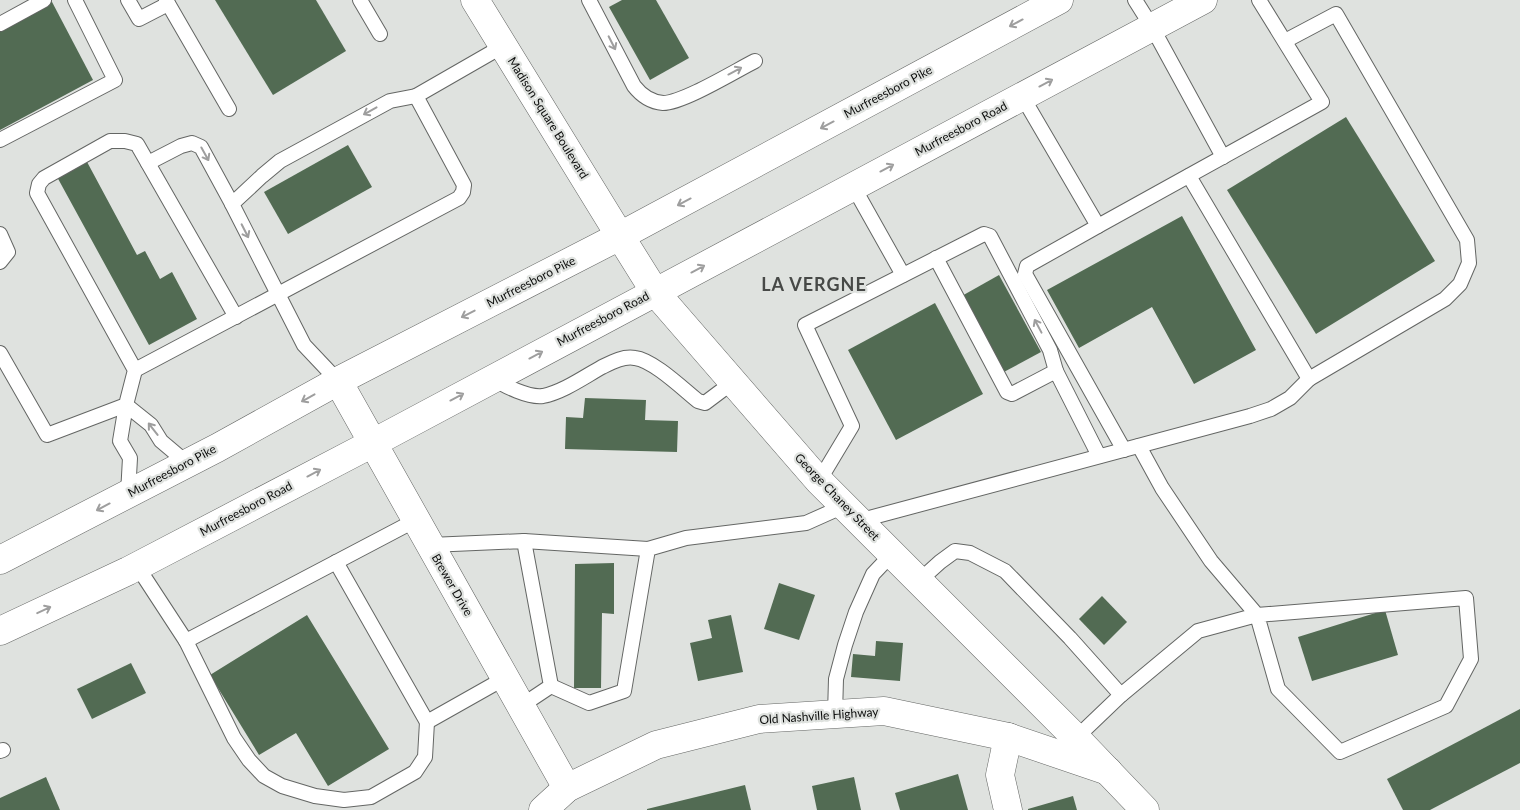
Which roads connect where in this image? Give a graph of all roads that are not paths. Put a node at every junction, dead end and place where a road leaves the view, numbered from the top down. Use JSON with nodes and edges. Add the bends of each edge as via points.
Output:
{"nodes":[{"id":1,"x":44,"y":0,"type":"edge"},
{"id":2,"x":75,"y":0,"type":"edge"},
{"id":3,"x":128,"y":0,"type":"edge"},
{"id":4,"x":360,"y":0,"type":"edge"},
{"id":5,"x":475,"y":0,"type":"edge"},
{"id":6,"x":590,"y":0,"type":"edge"},
{"id":7,"x":1059,"y":0,"type":"edge"},
{"id":8,"x":1135,"y":0,"type":"edge"},
{"id":9,"x":1203,"y":0,"type":"edge"},
{"id":10,"x":1259,"y":0,"type":"edge"},
{"id":11,"x":167,"y":2,"type":"edge"},
{"id":12,"x":0,"y":24,"type":"edge"},
{"id":13,"x":1152,"y":27,"type":"junction"},
{"id":14,"x":380,"y":34,"type":"dead end"},
{"id":15,"x":1284,"y":41,"type":"junction"},
{"id":16,"x":503,"y":46,"type":"junction"},
{"id":17,"x":755,"y":61,"type":"dead end"},
{"id":18,"x":416,"y":96,"type":"junction"},
{"id":19,"x":1022,"y":96,"type":"junction"},
{"id":20,"x":229,"y":109,"type":"dead end"},
{"id":21,"x":0,"y":140,"type":"edge"},
{"id":22,"x":1223,"y":157,"type":"junction"},
{"id":23,"x":148,"y":163,"type":"junction"},
{"id":24,"x":1189,"y":176,"type":"junction"},
{"id":25,"x":853,"y":186,"type":"junction"},
{"id":26,"x":232,"y":204,"type":"junction"},
{"id":27,"x":1098,"y":226,"type":"junction"},
{"id":28,"x":0,"y":234,"type":"edge"},
{"id":29,"x":620,"y":236,"type":"junction"},
{"id":30,"x":936,"y":258,"type":"junction"},
{"id":31,"x":0,"y":262,"type":"edge"},
{"id":32,"x":903,"y":275,"type":"junction"},
{"id":33,"x":654,"y":292,"type":"junction"},
{"id":34,"x":278,"y":294,"type":"junction"},
{"id":35,"x":236,"y":317,"type":"junction"},
{"id":36,"x":0,"y":353,"type":"edge"},
{"id":37,"x":135,"y":370,"type":"junction"},
{"id":38,"x":1056,"y":371,"type":"junction"},
{"id":39,"x":493,"y":378,"type":"junction"},
{"id":40,"x":1310,"y":379,"type":"junction"},
{"id":41,"x":338,"y":381,"type":"junction"},
{"id":42,"x":733,"y":382,"type":"junction"},
{"id":43,"x":126,"y":405,"type":"junction"},
{"id":44,"x":372,"y":443,"type":"junction"},
{"id":45,"x":1139,"y":446,"type":"junction"},
{"id":46,"x":1124,"y":450,"type":"junction"},
{"id":47,"x":1099,"y":456,"type":"junction"},
{"id":48,"x":187,"y":463,"type":"junction"},
{"id":49,"x":819,"y":481,"type":"junction"},
{"id":50,"x":128,"y":494,"type":"junction"},
{"id":51,"x":851,"y":514,"type":"junction"},
{"id":52,"x":416,"y":520,"type":"junction"},
{"id":53,"x":524,"y":542,"type":"junction"},
{"id":54,"x":430,"y":545,"type":"junction"},
{"id":55,"x":648,"y":549,"type":"junction"},
{"id":56,"x":892,"y":554,"type":"junction"},
{"id":57,"x":0,"y":560,"type":"edge"},
{"id":58,"x":336,"y":562,"type":"junction"},
{"id":59,"x":137,"y":566,"type":"junction"},
{"id":60,"x":918,"y":581,"type":"junction"},
{"id":61,"x":1257,"y":615,"type":"junction"},
{"id":62,"x":0,"y":631,"type":"edge"},
{"id":63,"x":186,"y":641,"type":"junction"},
{"id":64,"x":505,"y":678,"type":"junction"},
{"id":65,"x":551,"y":686,"type":"junction"},
{"id":66,"x":1121,"y":695,"type":"junction"},
{"id":67,"x":521,"y":706,"type":"junction"},
{"id":68,"x":835,"y":714,"type":"junction"},
{"id":69,"x":426,"y":722,"type":"junction"},
{"id":70,"x":1008,"y":737,"type":"junction"},
{"id":71,"x":1076,"y":738,"type":"junction"},
{"id":72,"x":1108,"y":771,"type":"junction"},
{"id":73,"x":567,"y":788,"type":"junction"},
{"id":74,"x":543,"y":810,"type":"edge"},
{"id":75,"x":1008,"y":810,"type":"edge"},
{"id":76,"x":1145,"y":810,"type":"edge"}],
"edges":[{"from":1,"to":12,"type":"lane"},
{"from":2,"to":21,"type":"lane","via":[[115,80]]},
{"from":3,"to":11,"type":"lane","via":[[139,19]]},
{"from":4,"to":14,"type":"lane"},
{"from":5,"to":16,"type":"main road","name":"Madison Square Boulevard"},
{"from":6,"to":17,"type":"lane","one_way":true,"via":[[634,86],[651,100],[662,103],[677,101]]},
{"from":7,"to":29,"type":"main road","name":"Murfreesboro Pike","one_way":true},
{"from":8,"to":13,"type":"lane"},
{"from":9,"to":13,"type":"main road","name":"Murfreesboro Road"},
{"from":10,"to":15,"type":"lane"},
{"from":11,"to":20,"type":"lane"},
{"from":19,"to":13,"type":"main road","name":"Murfreesboro Road","one_way":true},
{"from":13,"to":22,"type":"lane"},
{"from":15,"to":22,"type":"lane","via":[[1322,102]]},
{"from":15,"to":40,"type":"lane","via":[[1336,14],[1467,240],[1470,263],[1460,284],[1445,299]]},
{"from":16,"to":18,"type":"lane"},
{"from":16,"to":29,"type":"main road","name":"Madison Square Boulevard"},
{"from":18,"to":26,"type":"lane","one_way":true,"via":[[390,101],[280,161]]},
{"from":18,"to":34,"type":"lane","via":[[464,185],[464,192],[453,202]]},
{"from":25,"to":19,"type":"main road","name":"Murfreesboro Road","one_way":true},
{"from":19,"to":27,"type":"lane"},
{"from":22,"to":24,"type":"lane"},
{"from":23,"to":26,"type":"lane","one_way":true,"via":[[181,146],[192,144],[201,147]]},
{"from":23,"to":35,"type":"lane"},
{"from":23,"to":37,"type":"lane","via":[[136,144],[125,140],[110,141],[44,178],[37,193]]},
{"from":24,"to":27,"type":"lane"},
{"from":24,"to":40,"type":"lane"},
{"from":25,"to":32,"type":"lane"},
{"from":33,"to":25,"type":"main road","name":"Murfreesboro Road","one_way":true},
{"from":26,"to":34,"type":"lane","one_way":true},
{"from":27,"to":46,"type":"lane","via":[[1027,266],[1025,274]]},
{"from":28,"to":31,"type":"lane","via":[[8,252]]},
{"from":29,"to":33,"type":"main road","name":"George Chaney Street"},
{"from":29,"to":41,"type":"main road","name":"Murfreesboro Pike","one_way":true},
{"from":30,"to":32,"type":"lane"},
{"from":30,"to":38,"type":"lane","via":[[1009,394]]},
{"from":38,"to":30,"type":"lane","one_way":true,"via":[[1050,350],[990,236],[984,234]]},
{"from":32,"to":49,"type":"lane","via":[[805,325],[852,426]]},
{"from":39,"to":33,"type":"main road","name":"Murfreesboro Road","one_way":true},
{"from":33,"to":42,"type":"main road","name":"George Chaney Street"},
{"from":34,"to":35,"type":"lane"},
{"from":34,"to":41,"type":"lane","via":[[304,344]]},
{"from":35,"to":37,"type":"lane"},
{"from":36,"to":43,"type":"lane","via":[[47,435]]},
{"from":37,"to":43,"type":"lane"},
{"from":38,"to":47,"type":"lane"},
{"from":39,"to":42,"type":"lane","via":[[519,392],[542,396],[617,359],[634,357],[648,362],[705,403]]},
{"from":44,"to":39,"type":"main road","name":"Murfreesboro Road","one_way":true},
{"from":40,"to":45,"type":"lane","via":[[1290,398],[1271,409]]},
{"from":41,"to":44,"type":"main road","name":"Brewer Drive"},
{"from":41,"to":48,"type":"main road","name":"Murfreesboro Pike","one_way":true},
{"from":42,"to":49,"type":"main road","name":"George Chaney Street"},
{"from":48,"to":43,"type":"lane","one_way":true,"via":[[162,441],[151,425]]},
{"from":43,"to":50,"type":"lane","via":[[120,441],[130,458]]},
{"from":44,"to":52,"type":"main road","name":"Brewer Drive"},
{"from":59,"to":44,"type":"main road","name":"Murfreesboro Road","one_way":true},
{"from":45,"to":46,"type":"lane"},
{"from":45,"to":61,"type":"lane","via":[[1162,488],[1212,562]]},
{"from":46,"to":47,"type":"lane"},
{"from":47,"to":51,"type":"lane"},
{"from":48,"to":50,"type":"main road","name":"Murfreesboro Pike"},
{"from":49,"to":51,"type":"main road","name":"George Chaney Street"},
{"from":50,"to":57,"type":"main road","name":"Murfreesboro Pike","one_way":true},
{"from":51,"to":55,"type":"lane","via":[[686,538]]},
{"from":51,"to":56,"type":"main road","name":"George Chaney Street"},
{"from":52,"to":54,"type":"main road","name":"Brewer Drive"},
{"from":52,"to":58,"type":"lane"},
{"from":53,"to":54,"type":"lane"},
{"from":53,"to":55,"type":"lane"},
{"from":53,"to":65,"type":"lane"},
{"from":54,"to":64,"type":"main road","name":"Brewer Drive"},
{"from":55,"to":65,"type":"lane","via":[[624,691],[589,702]]},
{"from":56,"to":60,"type":"main road","name":"George Chaney Street"},
{"from":56,"to":68,"type":"lane","via":[[873,574],[856,612],[836,679]]},
{"from":58,"to":63,"type":"lane"},
{"from":58,"to":69,"type":"lane"},
{"from":62,"to":59,"type":"main road","name":"Murfreesboro Road","one_way":true},
{"from":59,"to":63,"type":"lane"},
{"from":60,"to":66,"type":"lane","via":[[955,552],[970,553],[1005,571]]},
{"from":60,"to":71,"type":"main road","name":"George Chaney Street"},
{"from":61,"to":61,"type":"lane","via":[[1466,598],[1471,659],[1446,706],[1340,752],[1278,690]]},
{"from":61,"to":66,"type":"lane","via":[[1198,631]]},
{"from":63,"to":69,"type":"lane","via":[[234,738],[264,776],[282,786],[344,800],[372,797],[415,772],[425,757]]},
{"from":64,"to":67,"type":"main road","name":"Brewer Drive"},
{"from":64,"to":69,"type":"lane"},
{"from":65,"to":67,"type":"lane"},
{"from":66,"to":71,"type":"lane"},
{"from":67,"to":73,"type":"main road","name":"Brewer Drive"},
{"from":68,"to":70,"type":"main road","name":"Old Nashville Highway","via":[[884,711]]},
{"from":68,"to":73,"type":"main road","name":"Old Nashville Highway","via":[[759,719],[656,745]]},
{"from":70,"to":72,"type":"main road","name":"Old Nashville Highway"},
{"from":70,"to":75,"type":"main road","via":[[1000,775]]},
{"from":71,"to":72,"type":"main road","name":"Old Nashville Highway"},
{"from":72,"to":76,"type":"main road","name":"Old Nashville Highway"},
{"from":73,"to":74,"type":"main road","name":"Old Nashville Highway"}]}
